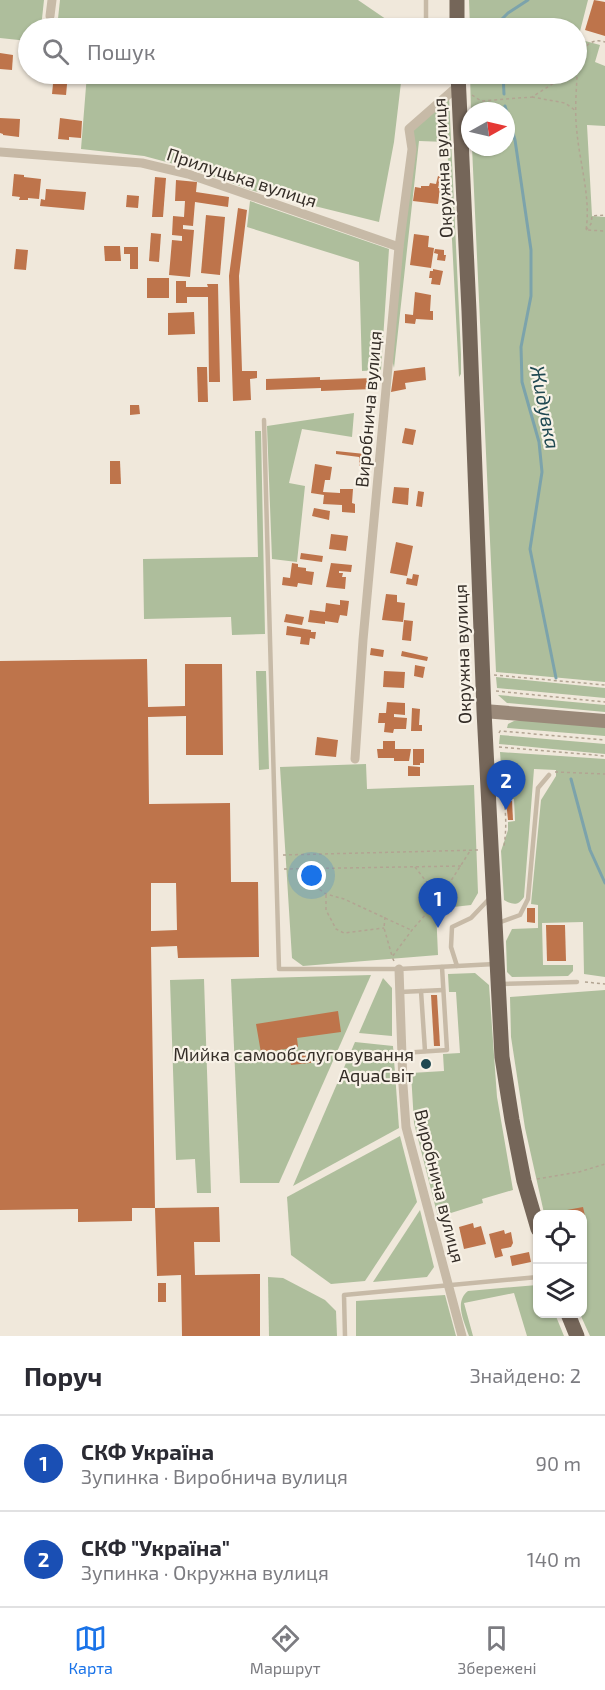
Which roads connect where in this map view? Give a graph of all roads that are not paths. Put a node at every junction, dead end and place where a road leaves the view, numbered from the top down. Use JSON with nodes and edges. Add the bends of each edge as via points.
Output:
{"nodes":[{"id":1,"x":52,"y":0,"type":"edge"},
{"id":2,"x":426,"y":0,"type":"edge"},
{"id":3,"x":457,"y":0,"type":"edge"},
{"id":4,"x":50,"y":15,"type":"dead end"},
{"id":5,"x":426,"y":18,"type":"edge"},
{"id":6,"x":457,"y":18,"type":"edge"},
{"id":7,"x":454,"y":84,"type":"edge"},
{"id":8,"x":458,"y":84,"type":"edge"},
{"id":9,"x":0,"y":152,"type":"edge"},
{"id":10,"x":399,"y":247,"type":"junction"},
{"id":11,"x":264,"y":420,"type":"dead end"},
{"id":12,"x":484,"y":711,"type":"junction"},
{"id":13,"x":605,"y":721,"type":"edge"},
{"id":14,"x":355,"y":759,"type":"dead end"},
{"id":15,"x":549,"y":775,"type":"road end"},
{"id":16,"x":494,"y":895,"type":"junction"},
{"id":17,"x":495,"y":923,"type":"junction"},
{"id":18,"x":498,"y":964,"type":"junction"},
{"id":19,"x":457,"y":966,"type":"junction"},
{"id":20,"x":442,"y":967,"type":"junction"},
{"id":21,"x":399,"y":969,"type":"junction"},
{"id":22,"x":576,"y":982,"type":"road end"},
{"id":23,"x":498,"y":985,"type":"junction"},
{"id":24,"x":444,"y":990,"type":"junction"},
{"id":25,"x":421,"y":991,"type":"junction"},
{"id":26,"x":400,"y":992,"type":"junction"},
{"id":27,"x":425,"y":1051,"type":"junction"},
{"id":28,"x":402,"y":1053,"type":"junction"},
{"id":29,"x":533,"y":1214,"type":"edge"},
{"id":30,"x":533,"y":1277,"type":"edge"},
{"id":31,"x":447,"y":1285,"type":"junction"},
{"id":32,"x":570,"y":1318,"type":"edge"},
{"id":33,"x":345,"y":1336,"type":"edge"},
{"id":34,"x":462,"y":1336,"type":"edge"},
{"id":35,"x":577,"y":1336,"type":"edge"}],
"edges":[{"from":1,"to":4,"type":"street"},
{"from":2,"to":5,"type":"lane"},
{"from":3,"to":6,"type":"main road"},
{"from":7,"to":10,"type":"street","name":"Виробнича вулиця","via":[[409,129],[412,148]]},
{"from":8,"to":12,"type":"main road","name":"Окружна вулиця"},
{"from":9,"to":10,"type":"street","name":"Прилуцька вулиця","via":[[142,164],[188,174]]},
{"from":10,"to":14,"type":"street","name":"Виробнича вулиця"},
{"from":11,"to":21,"type":"lane","via":[[279,969]]},
{"from":12,"to":13,"type":"street"},
{"from":12,"to":16,"type":"main road","name":"Окружна вулиця"},
{"from":15,"to":17,"type":"lane","via":[[538,788],[528,899],[520,915]]},
{"from":16,"to":17,"type":"main road","name":"Окружна вулиця"},
{"from":16,"to":19,"type":"lane","via":[[471,918],[452,927],[451,947]]},
{"from":17,"to":18,"type":"main road","name":"Окружна вулиця"},
{"from":18,"to":19,"type":"lane"},
{"from":18,"to":23,"type":"main road","name":"Окружна вулиця"},
{"from":19,"to":20,"type":"lane"},
{"from":20,"to":21,"type":"lane"},
{"from":20,"to":24,"type":"lane"},
{"from":21,"to":26,"type":"street","name":"Виробнича вулиця"},
{"from":22,"to":23,"type":"lane"},
{"from":23,"to":29,"type":"main road","name":"Окружна вулиця","via":[[502,1057]]},
{"from":24,"to":25,"type":"lane"},
{"from":24,"to":27,"type":"lane","via":[[447,1050]]},
{"from":25,"to":26,"type":"lane"},
{"from":25,"to":27,"type":"lane"},
{"from":26,"to":28,"type":"street","name":"Виробнича вулиця"},
{"from":27,"to":28,"type":"lane"},
{"from":28,"to":31,"type":"street","name":"Виробнича вулиця","via":[[406,1127]]},
{"from":30,"to":31,"type":"lane"},
{"from":31,"to":33,"type":"lane","via":[[344,1295]]},
{"from":31,"to":34,"type":"street","name":"Виробнича вулиця"},
{"from":32,"to":35,"type":"main road"}]}
